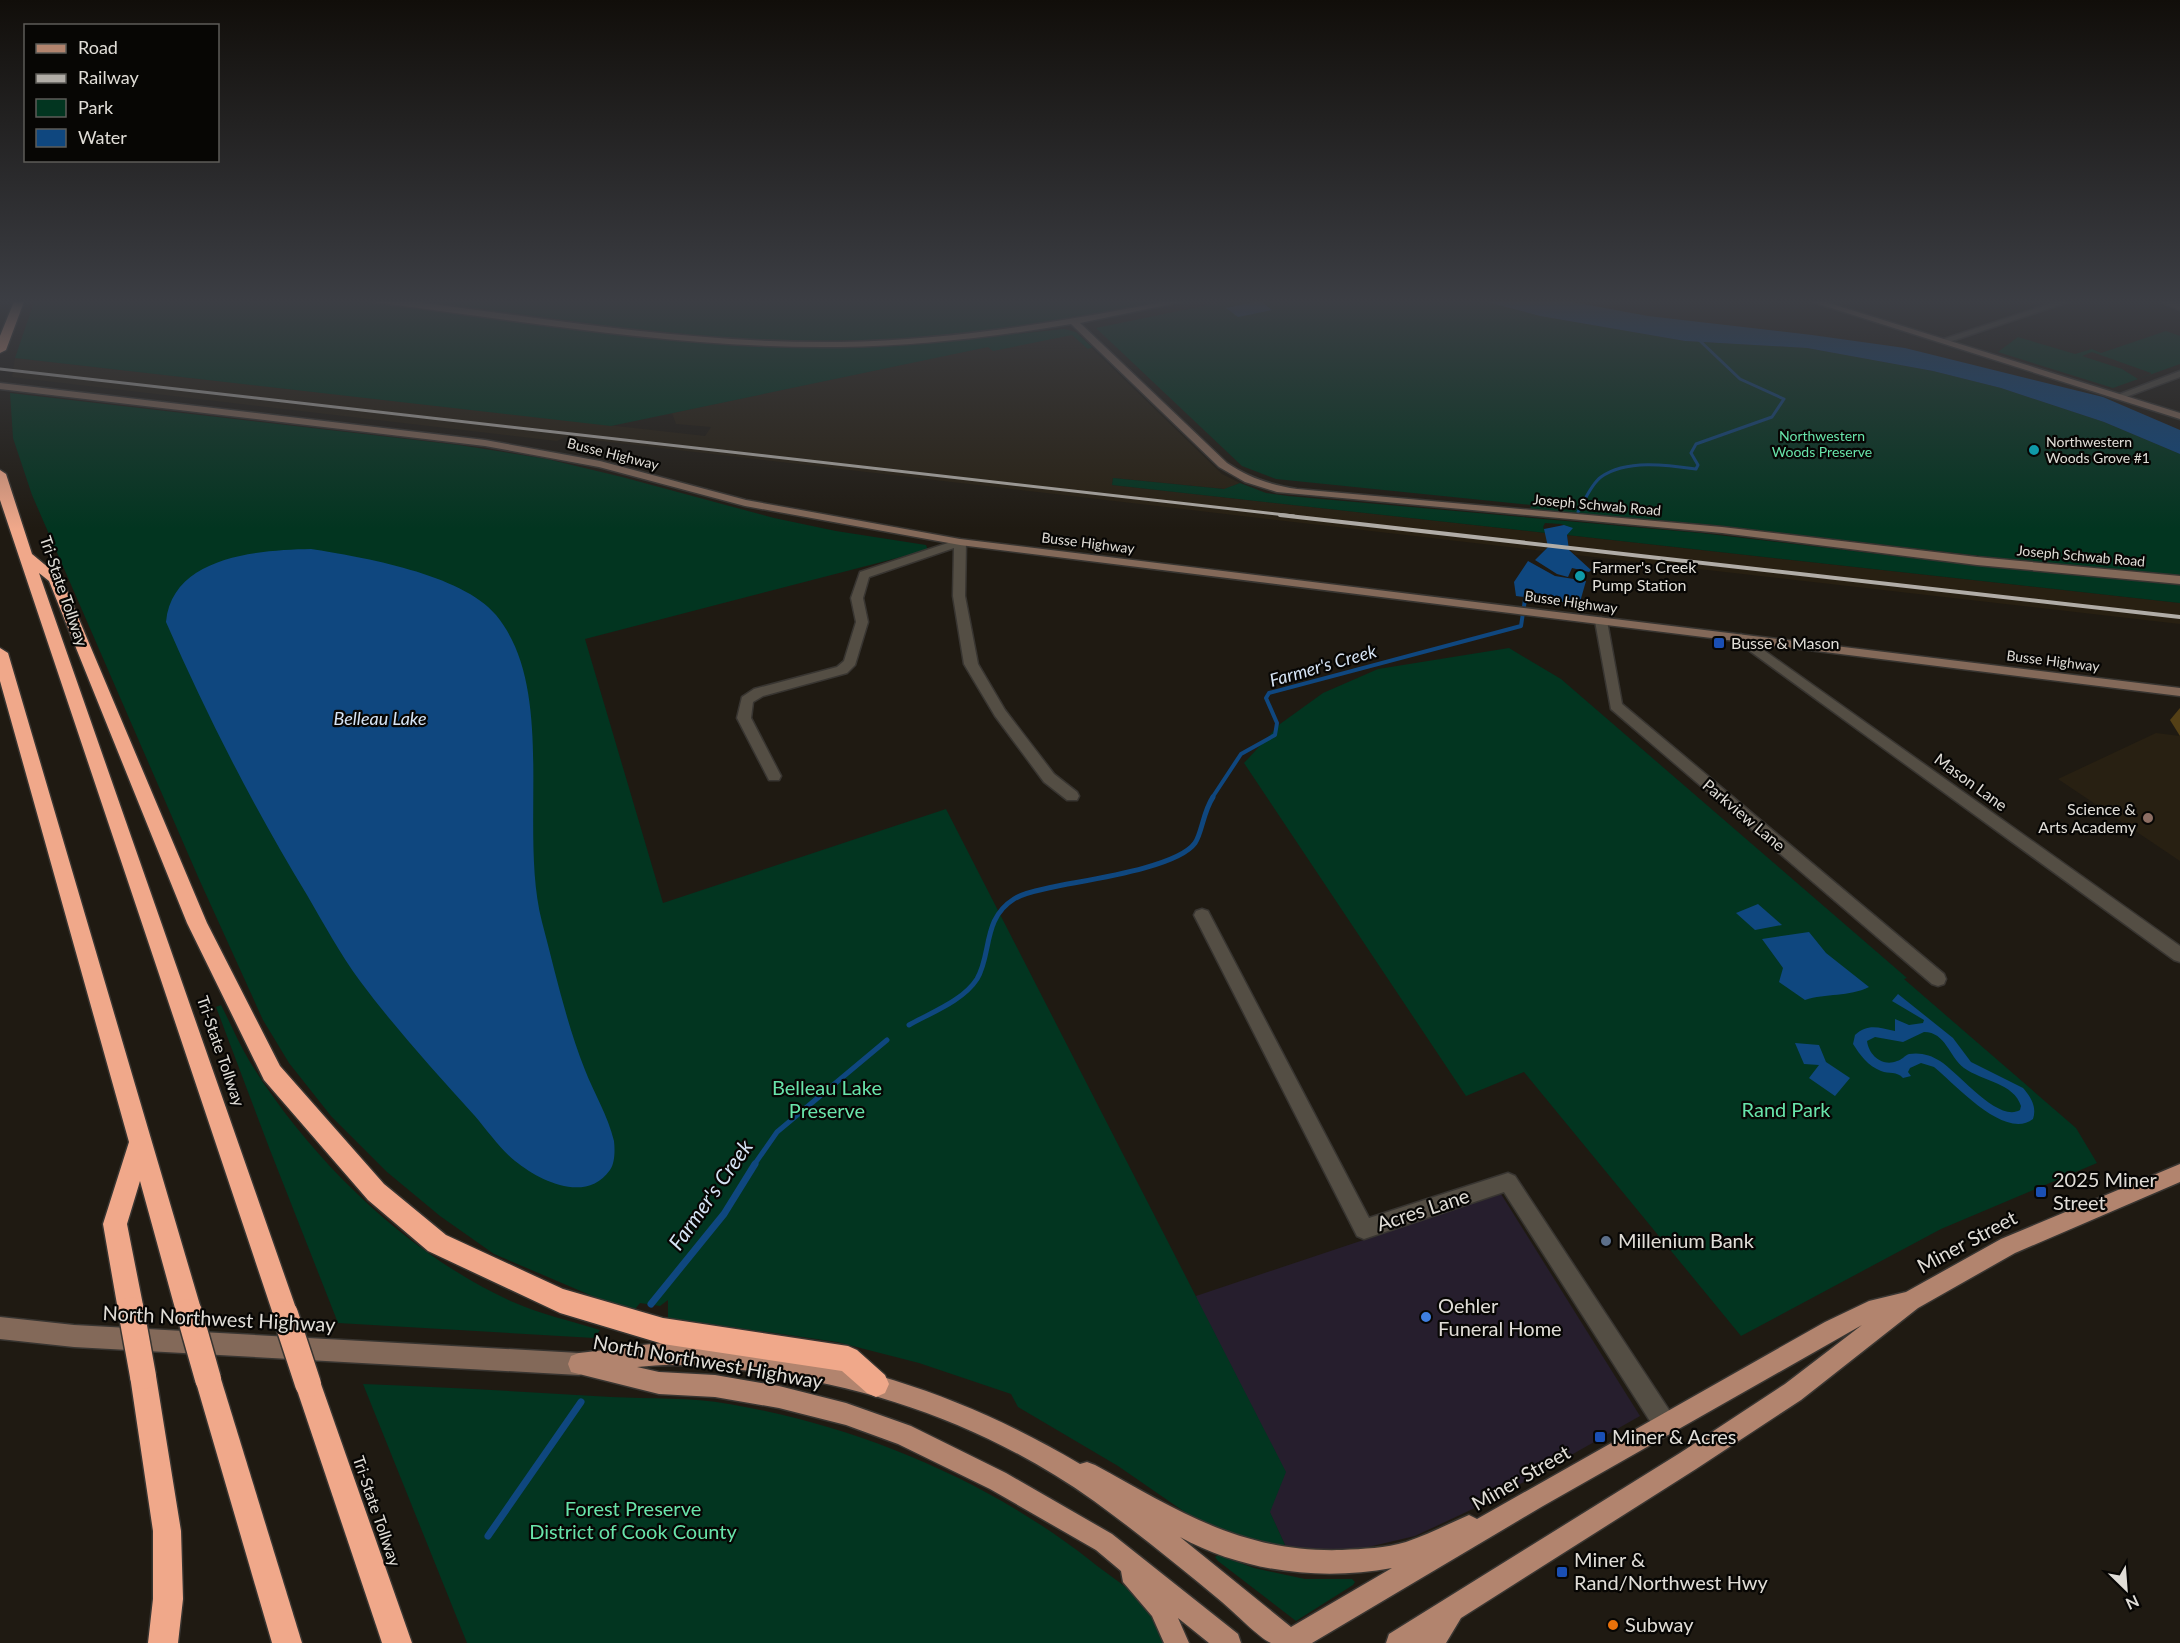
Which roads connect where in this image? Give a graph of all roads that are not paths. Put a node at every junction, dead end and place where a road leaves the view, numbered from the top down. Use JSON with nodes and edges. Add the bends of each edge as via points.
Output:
{"nodes":[{"id":1,"x":1130,"y":376,"type":"edge"},
{"id":2,"x":2055,"y":376,"type":"edge"},
{"id":3,"x":2175,"y":376,"type":"edge"},
{"id":4,"x":0,"y":386,"type":"edge"},
{"id":5,"x":2120,"y":396,"type":"junction"},
{"id":6,"x":2180,"y":416,"type":"edge"},
{"id":7,"x":0,"y":474,"type":"edge"},
{"id":8,"x":960,"y":542,"type":"junction"},
{"id":9,"x":26,"y":556,"type":"junction"},
{"id":10,"x":2180,"y":580,"type":"edge"},
{"id":11,"x":1601,"y":621,"type":"junction"},
{"id":12,"x":1741,"y":638,"type":"junction"},
{"id":13,"x":0,"y":653,"type":"edge"},
{"id":14,"x":2180,"y":692,"type":"edge"},
{"id":15,"x":774,"y":776,"type":"dead end"},
{"id":16,"x":1071,"y":796,"type":"dead end"},
{"id":17,"x":1202,"y":915,"type":"dead end"},
{"id":18,"x":2180,"y":955,"type":"edge"},
{"id":19,"x":1938,"y":979,"type":"dead end"},
{"id":20,"x":140,"y":1142,"type":"junction"},
{"id":21,"x":2180,"y":1173,"type":"edge"},
{"id":22,"x":1911,"y":1301,"type":"junction"},
{"id":23,"x":0,"y":1328,"type":"edge"},
{"id":24,"x":579,"y":1364,"type":"junction"},
{"id":25,"x":876,"y":1384,"type":"junction"},
{"id":26,"x":1665,"y":1424,"type":"junction"},
{"id":27,"x":1026,"y":1446,"type":"junction"},
{"id":28,"x":1535,"y":1498,"type":"junction"},
{"id":29,"x":1104,"y":1542,"type":"junction"},
{"id":30,"x":1453,"y":1608,"type":"junction"},
{"id":31,"x":163,"y":1643,"type":"edge"},
{"id":32,"x":287,"y":1643,"type":"edge"},
{"id":33,"x":397,"y":1643,"type":"edge"},
{"id":34,"x":1177,"y":1643,"type":"edge"},
{"id":35,"x":1229,"y":1643,"type":"edge"},
{"id":36,"x":1289,"y":1643,"type":"edge"},
{"id":37,"x":1398,"y":1643,"type":"edge"},
{"id":38,"x":1432,"y":1643,"type":"edge"}],
"edges":[{"from":1,"to":10,"type":"main road","name":"Joseph Schwab Road","via":[[1223,465],[1268,487],[1722,530],[1977,561]]},
{"from":2,"to":5,"type":"main road"},
{"from":3,"to":5,"type":"street"},
{"from":4,"to":8,"type":"main road","name":"Busse Highway","via":[[485,443],[600,464],[745,503]]},
{"from":5,"to":6,"type":"main road"},
{"from":7,"to":9,"type":"highway","name":"Tri-State Tollway"},
{"from":8,"to":11,"type":"main road","name":"Busse Highway"},
{"from":8,"to":15,"type":"street","via":[[864,574],[857,598],[862,622],[850,662],[842,670],[759,692],[747,700],[744,718]]},
{"from":8,"to":16,"type":"street","via":[[959,596],[971,664],[1035,760]]},
{"from":9,"to":25,"type":"highway","via":[[55,579],[196,923],[272,1073],[376,1192],[437,1243],[560,1301],[663,1330],[848,1359]]},
{"from":9,"to":33,"type":"highway","name":"Tri-State Tollway","bridge":true},
{"from":11,"to":12,"type":"main road","name":"Busse Highway"},
{"from":11,"to":19,"type":"street","name":"Parkview Lane","via":[[1616,706]]},
{"from":12,"to":14,"type":"main road","name":"Busse Highway"},
{"from":12,"to":18,"type":"street","name":"Mason Lane"},
{"from":13,"to":20,"type":"highway"},
{"from":17,"to":26,"type":"street","name":"Acres Lane","via":[[1364,1229],[1508,1182]]},
{"from":20,"to":31,"type":"highway","bridge":true,"via":[[115,1224],[167,1531],[168,1599]]},
{"from":20,"to":32,"type":"highway","bridge":true},
{"from":21,"to":22,"type":"main road","name":"Miner Street","via":[[2008,1246]]},
{"from":22,"to":26,"type":"main road","name":"Miner Street","via":[[1869,1311],[1832,1329]]},
{"from":22,"to":30,"type":"main road","name":"Miner Street","via":[[1794,1392]]},
{"from":23,"to":24,"type":"main road","name":"North Northwest Highway","via":[[74,1336]]},
{"from":24,"to":25,"type":"main road","name":"North Northwest Highway","via":[[680,1354],[780,1364]]},
{"from":24,"to":29,"type":"main road","name":"North Northwest Highway","via":[[658,1383],[715,1386],[779,1397],[846,1414],[913,1439],[998,1481]]},
{"from":25,"to":27,"type":"main road","name":"North Northwest Highway","via":[[954,1411]]},
{"from":26,"to":28,"type":"main road","name":"Miner Street"},
{"from":27,"to":28,"type":"main road","via":[[1077,1467],[1193,1531],[1245,1551],[1307,1563],[1366,1561],[1405,1554]]},
{"from":27,"to":36,"type":"main road","name":"North Northwest Highway","via":[[1071,1472],[1168,1541]]},
{"from":28,"to":36,"type":"main road","name":"Miner Street"},
{"from":29,"to":34,"type":"main road","via":[[1161,1607]]},
{"from":29,"to":35,"type":"main road","name":"North Northwest Highway"},
{"from":30,"to":37,"type":"main road","name":"Miner Street"},
{"from":30,"to":38,"type":"main road"}]}
